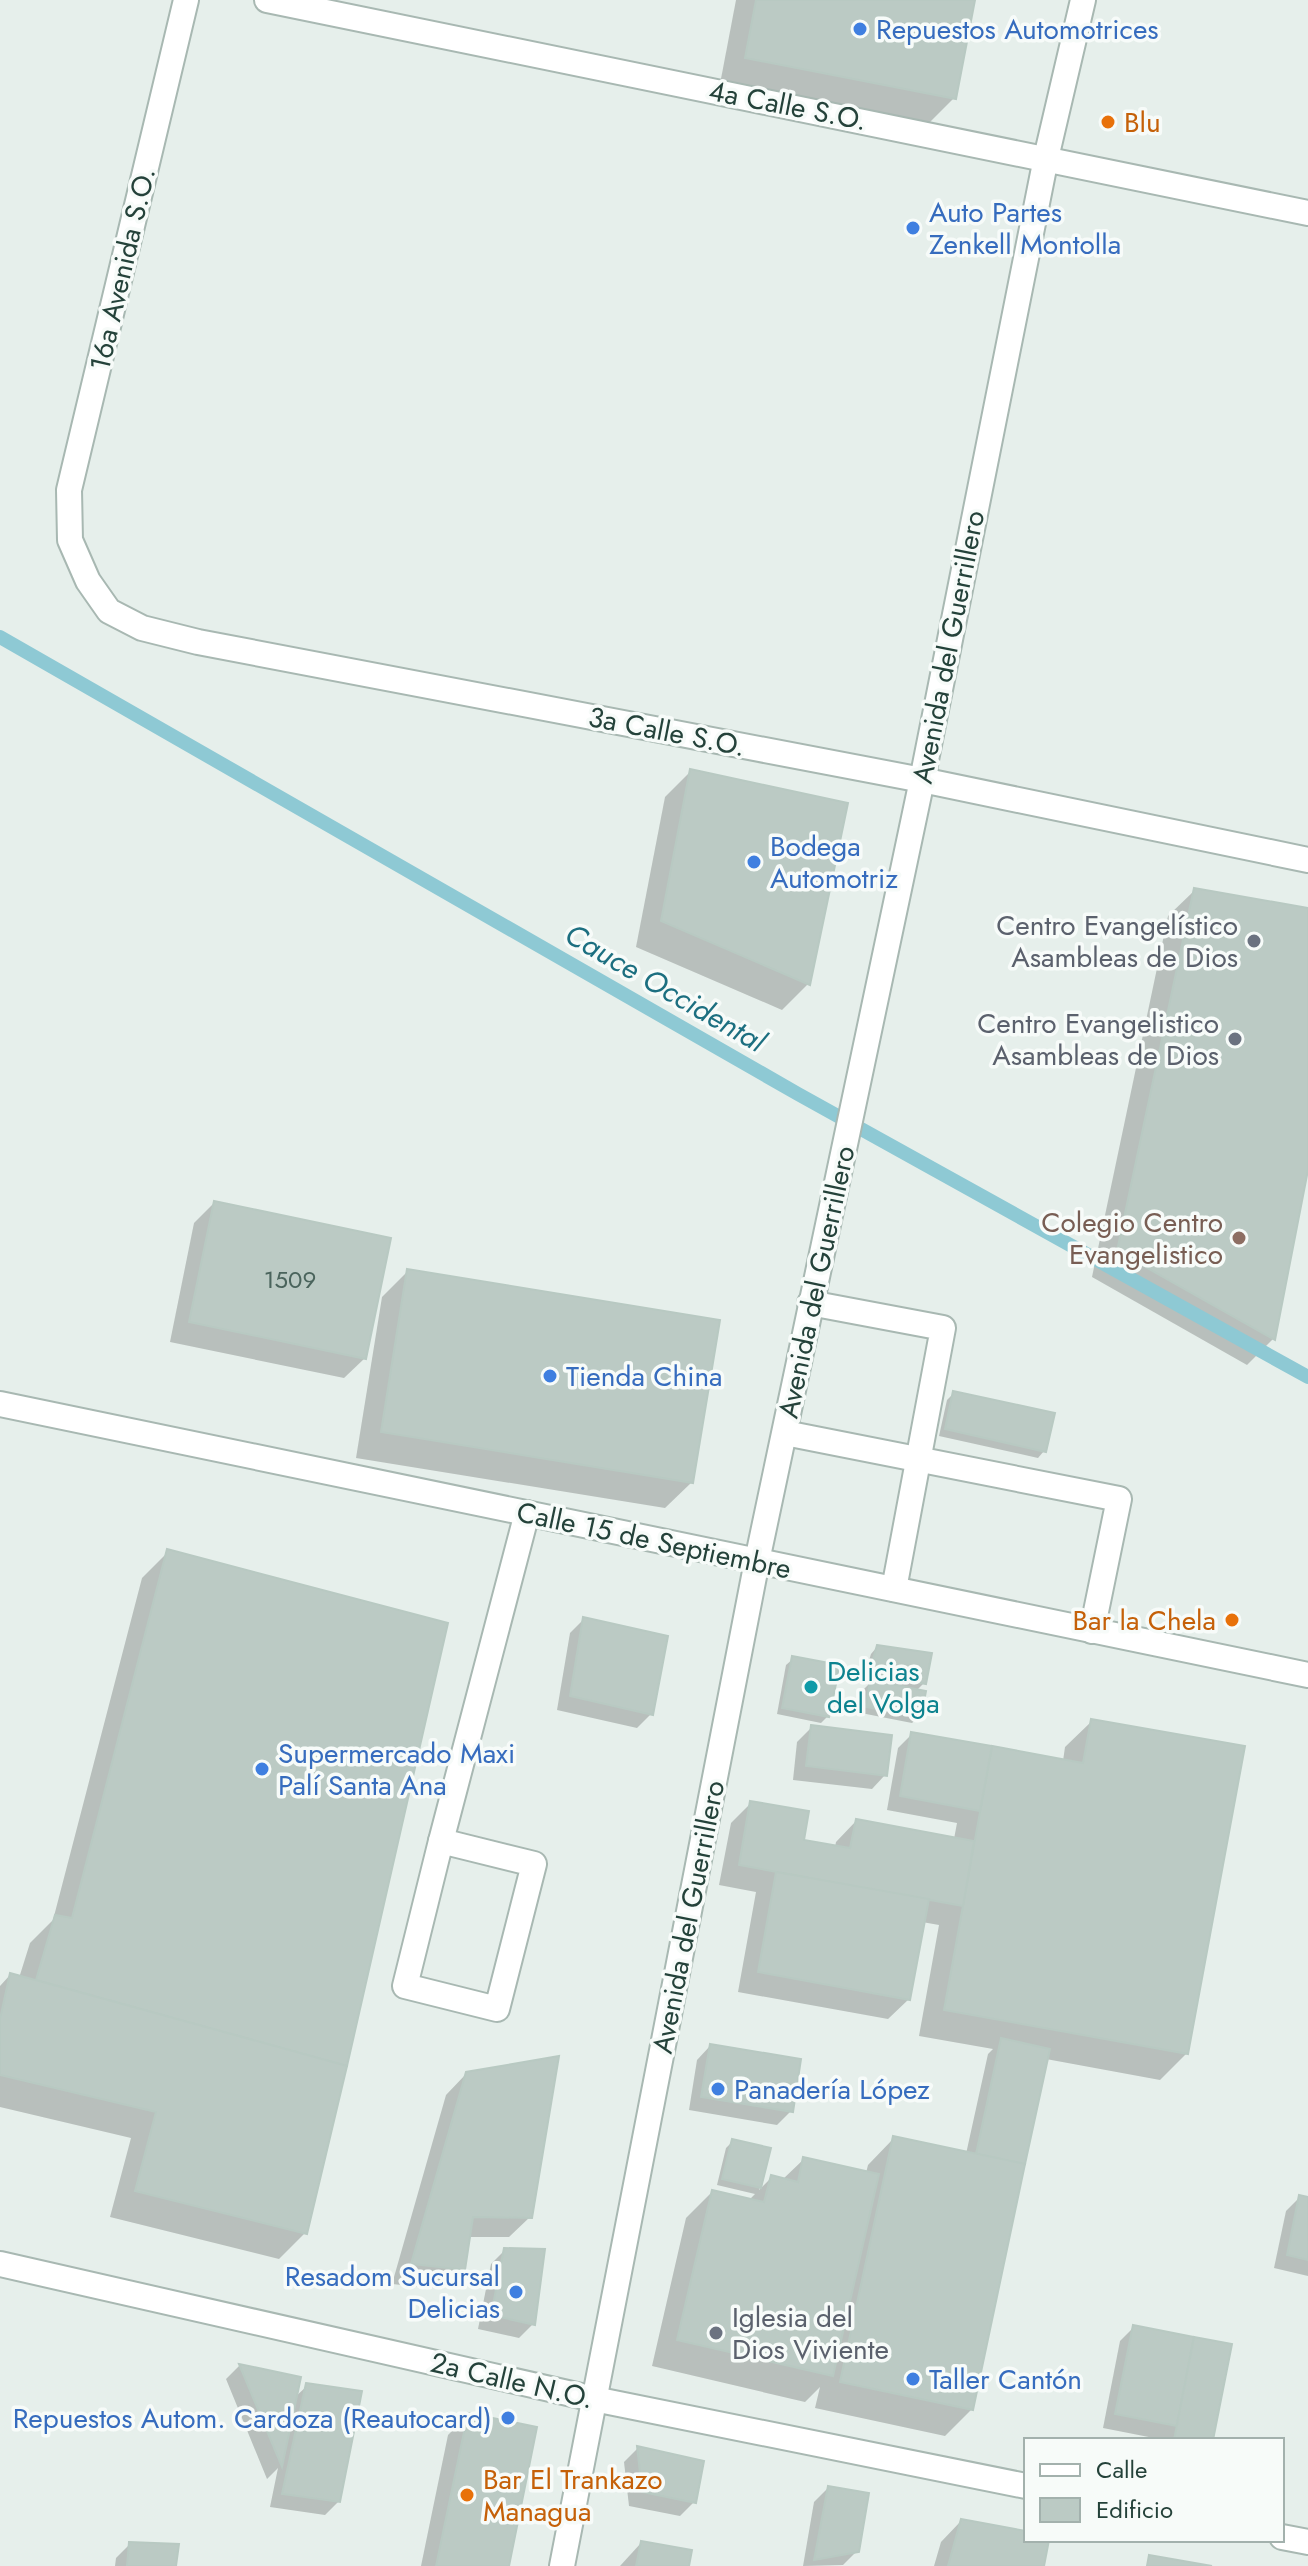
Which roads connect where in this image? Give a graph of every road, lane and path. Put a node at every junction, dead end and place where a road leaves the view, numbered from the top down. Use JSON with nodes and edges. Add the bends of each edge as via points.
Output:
{"nodes":[{"id":1,"x":186,"y":0,"type":"edge"},
{"id":2,"x":267,"y":0,"type":"edge"},
{"id":3,"x":1083,"y":0,"type":"edge"},
{"id":4,"x":1046,"y":158,"type":"junction"},
{"id":5,"x":1308,"y":213,"type":"edge"},
{"id":6,"x":70,"y":540,"type":"joint"},
{"id":7,"x":922,"y":780,"type":"junction"},
{"id":8,"x":1308,"y":860,"type":"edge"},
{"id":9,"x":810,"y":1303,"type":"junction"},
{"id":10,"x":0,"y":1404,"type":"edge"},
{"id":11,"x":785,"y":1433,"type":"junction"},
{"id":12,"x":919,"y":1459,"type":"junction"},
{"id":13,"x":527,"y":1513,"type":"junction"},
{"id":14,"x":757,"y":1561,"type":"junction"},
{"id":15,"x":894,"y":1589,"type":"junction"},
{"id":16,"x":1092,"y":1631,"type":"junction"},
{"id":17,"x":1308,"y":1675,"type":"edge"},
{"id":18,"x":441,"y":1841,"type":"junction"},
{"id":19,"x":0,"y":2264,"type":"edge"},
{"id":20,"x":594,"y":2399,"type":"junction"},
{"id":21,"x":1024,"y":2486,"type":"edge"},
{"id":22,"x":1284,"y":2537,"type":"edge"},
{"id":23,"x":1308,"y":2542,"type":"edge"},
{"id":24,"x":562,"y":2566,"type":"edge"}],
"edges":[{"from":1,"to":6,"type":"street","name":"16a Avenida S.O.","via":[[69,490]]},
{"from":2,"to":4,"type":"street","name":"4a Calle S.O."},
{"from":3,"to":4,"type":"street","name":"Avenida del Guerrillero"},
{"from":4,"to":5,"type":"street","name":"4a Calle S.O."},
{"from":4,"to":7,"type":"street","name":"Avenida del Guerrillero"},
{"from":6,"to":7,"type":"street","name":"3a Calle S.O.","via":[[109,611],[142,628]]},
{"from":7,"to":8,"type":"street","name":"3a Calle S.O."},
{"from":7,"to":9,"type":"street","name":"Avenida del Guerrillero"},
{"from":9,"to":11,"type":"street","name":"Avenida del Guerrillero"},
{"from":9,"to":12,"type":"street","via":[[943,1328]]},
{"from":10,"to":13,"type":"street","name":"Calle 15 de Septiembre"},
{"from":11,"to":12,"type":"street"},
{"from":11,"to":14,"type":"street","name":"Avenida del Guerrillero"},
{"from":12,"to":15,"type":"street"},
{"from":12,"to":16,"type":"street","via":[[1119,1499]]},
{"from":13,"to":14,"type":"street","name":"Calle 15 de Septiembre"},
{"from":13,"to":18,"type":"street"},
{"from":14,"to":15,"type":"street","name":"Calle 15 de Septiembre"},
{"from":14,"to":20,"type":"street","name":"Avenida del Guerrillero"},
{"from":15,"to":16,"type":"street","name":"Calle 15 de Septiembre"},
{"from":16,"to":17,"type":"street","name":"Calle 15 de Septiembre"},
{"from":18,"to":18,"type":"street","via":[[405,1986],[497,2009],[534,1864]]},
{"from":19,"to":20,"type":"street","name":"2a Calle N.O."},
{"from":20,"to":21,"type":"street","name":"2a Calle N.O."},
{"from":20,"to":24,"type":"street","name":"Avenida del Guerrillero"},
{"from":22,"to":23,"type":"street"}]}
